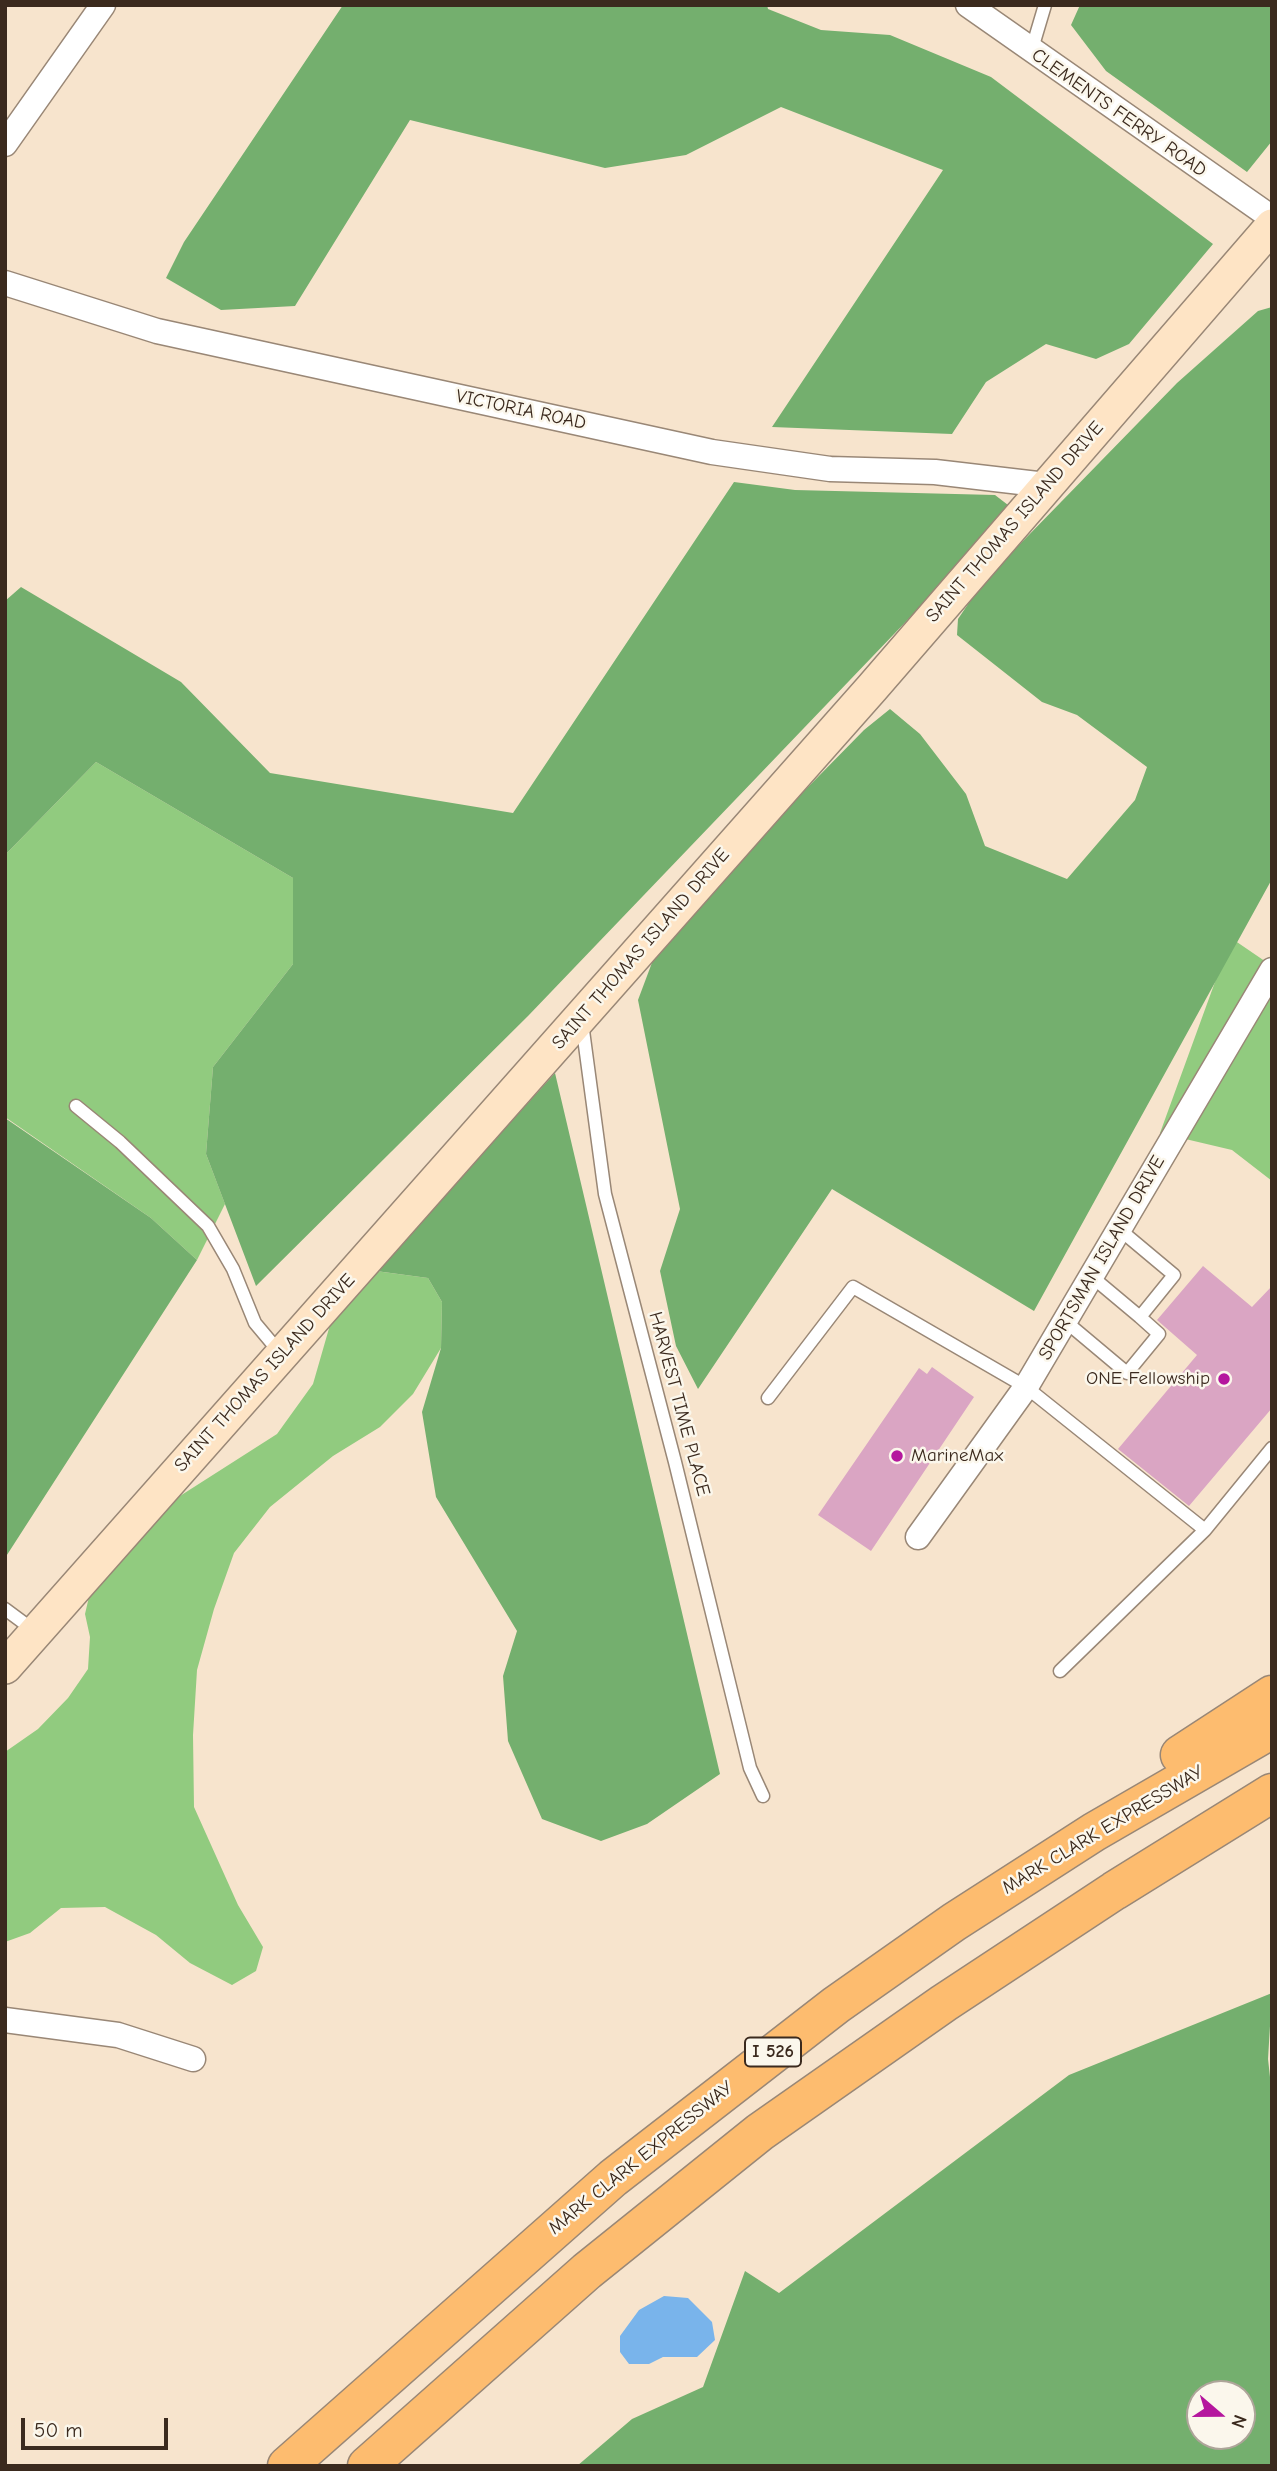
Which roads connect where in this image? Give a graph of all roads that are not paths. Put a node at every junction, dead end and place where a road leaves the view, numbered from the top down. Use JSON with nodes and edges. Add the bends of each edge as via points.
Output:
{"nodes":[{"id":1,"x":103,"y":5,"type":"edge"},
{"id":2,"x":968,"y":5,"type":"edge"},
{"id":3,"x":1045,"y":5,"type":"edge"},
{"id":4,"x":1031,"y":52,"type":"junction"},
{"id":5,"x":5,"y":144,"type":"edge"},
{"id":6,"x":1272,"y":218,"type":"edge"},
{"id":7,"x":1272,"y":226,"type":"edge"},
{"id":8,"x":5,"y":283,"type":"edge"},
{"id":9,"x":1046,"y":485,"type":"junction"},
{"id":10,"x":1272,"y":970,"type":"edge"},
{"id":11,"x":581,"y":1016,"type":"junction"},
{"id":12,"x":76,"y":1106,"type":"dead end"},
{"id":13,"x":1119,"y":1229,"type":"junction"},
{"id":14,"x":1091,"y":1276,"type":"junction"},
{"id":15,"x":1140,"y":1317,"type":"junction"},
{"id":16,"x":1065,"y":1321,"type":"junction"},
{"id":17,"x":282,"y":1355,"type":"junction"},
{"id":18,"x":1026,"y":1387,"type":"junction"},
{"id":19,"x":768,"y":1398,"type":"dead end"},
{"id":20,"x":1272,"y":1448,"type":"edge"},
{"id":21,"x":1205,"y":1530,"type":"junction"},
{"id":22,"x":918,"y":1537,"type":"dead end"},
{"id":23,"x":5,"y":1609,"type":"edge"},
{"id":24,"x":37,"y":1632,"type":"junction"},
{"id":25,"x":5,"y":1667,"type":"edge"},
{"id":26,"x":1060,"y":1671,"type":"dead end"},
{"id":27,"x":1272,"y":1695,"type":"edge"},
{"id":28,"x":1272,"y":1729,"type":"edge"},
{"id":29,"x":1272,"y":1793,"type":"edge"},
{"id":30,"x":763,"y":1796,"type":"dead end"},
{"id":31,"x":954,"y":1922,"type":"junction"},
{"id":32,"x":5,"y":2020,"type":"edge"},
{"id":33,"x":193,"y":2059,"type":"dead end"},
{"id":34,"x":287,"y":2466,"type":"edge"},
{"id":35,"x":367,"y":2466,"type":"edge"}],
"edges":[{"from":1,"to":5,"type":"street"},
{"from":2,"to":4,"type":"street","name":"CLEMENTS FERRY ROAD"},
{"from":3,"to":4,"type":"lane"},
{"from":4,"to":6,"type":"street","name":"CLEMENTS FERRY ROAD"},
{"from":7,"to":9,"type":"main road","name":"SAINT THOMAS ISLAND DRIVE"},
{"from":8,"to":9,"type":"street","name":"VICTORIA ROAD","via":[[157,331],[712,452],[830,469],[935,472]]},
{"from":9,"to":11,"type":"main road","name":"SAINT THOMAS ISLAND DRIVE"},
{"from":10,"to":13,"type":"street","name":"SPORTSMAN ISLAND DRIVE"},
{"from":11,"to":17,"type":"main road","name":"SAINT THOMAS ISLAND DRIVE"},
{"from":11,"to":30,"type":"lane","name":"HARVEST TIME PLACE","via":[[605,1194],[750,1768]]},
{"from":12,"to":17,"type":"lane","via":[[208,1226],[233,1269],[255,1323]]},
{"from":13,"to":14,"type":"street","name":"SPORTSMAN ISLAND DRIVE"},
{"from":13,"to":15,"type":"lane","via":[[1174,1275]]},
{"from":14,"to":15,"type":"lane"},
{"from":14,"to":16,"type":"street","name":"SPORTSMAN ISLAND DRIVE"},
{"from":15,"to":16,"type":"lane","via":[[1159,1334],[1127,1373]]},
{"from":16,"to":18,"type":"street","name":"SPORTSMAN ISLAND DRIVE"},
{"from":17,"to":24,"type":"main road","name":"SAINT THOMAS ISLAND DRIVE"},
{"from":18,"to":19,"type":"lane","via":[[853,1287]]},
{"from":18,"to":21,"type":"lane"},
{"from":18,"to":22,"type":"street","name":"SPORTSMAN ISLAND DRIVE"},
{"from":20,"to":21,"type":"lane"},
{"from":21,"to":26,"type":"lane"},
{"from":23,"to":24,"type":"lane"},
{"from":24,"to":25,"type":"main road","name":"SAINT THOMAS ISLAND DRIVE"},
{"from":27,"to":31,"type":"highway","via":[[1090,1813]]},
{"from":28,"to":31,"type":"highway","name":"MARK CLARK EXPRESSWAY","number":"I 526","via":[[1094,1832]]},
{"from":29,"to":35,"type":"highway","via":[[954,1996],[760,2132],[587,2271]]},
{"from":31,"to":34,"type":"highway","name":"MARK CLARK EXPRESSWAY","number":"I 526","via":[[836,2005],[613,2178]]},
{"from":32,"to":33,"type":"street","via":[[118,2035]]}]}
